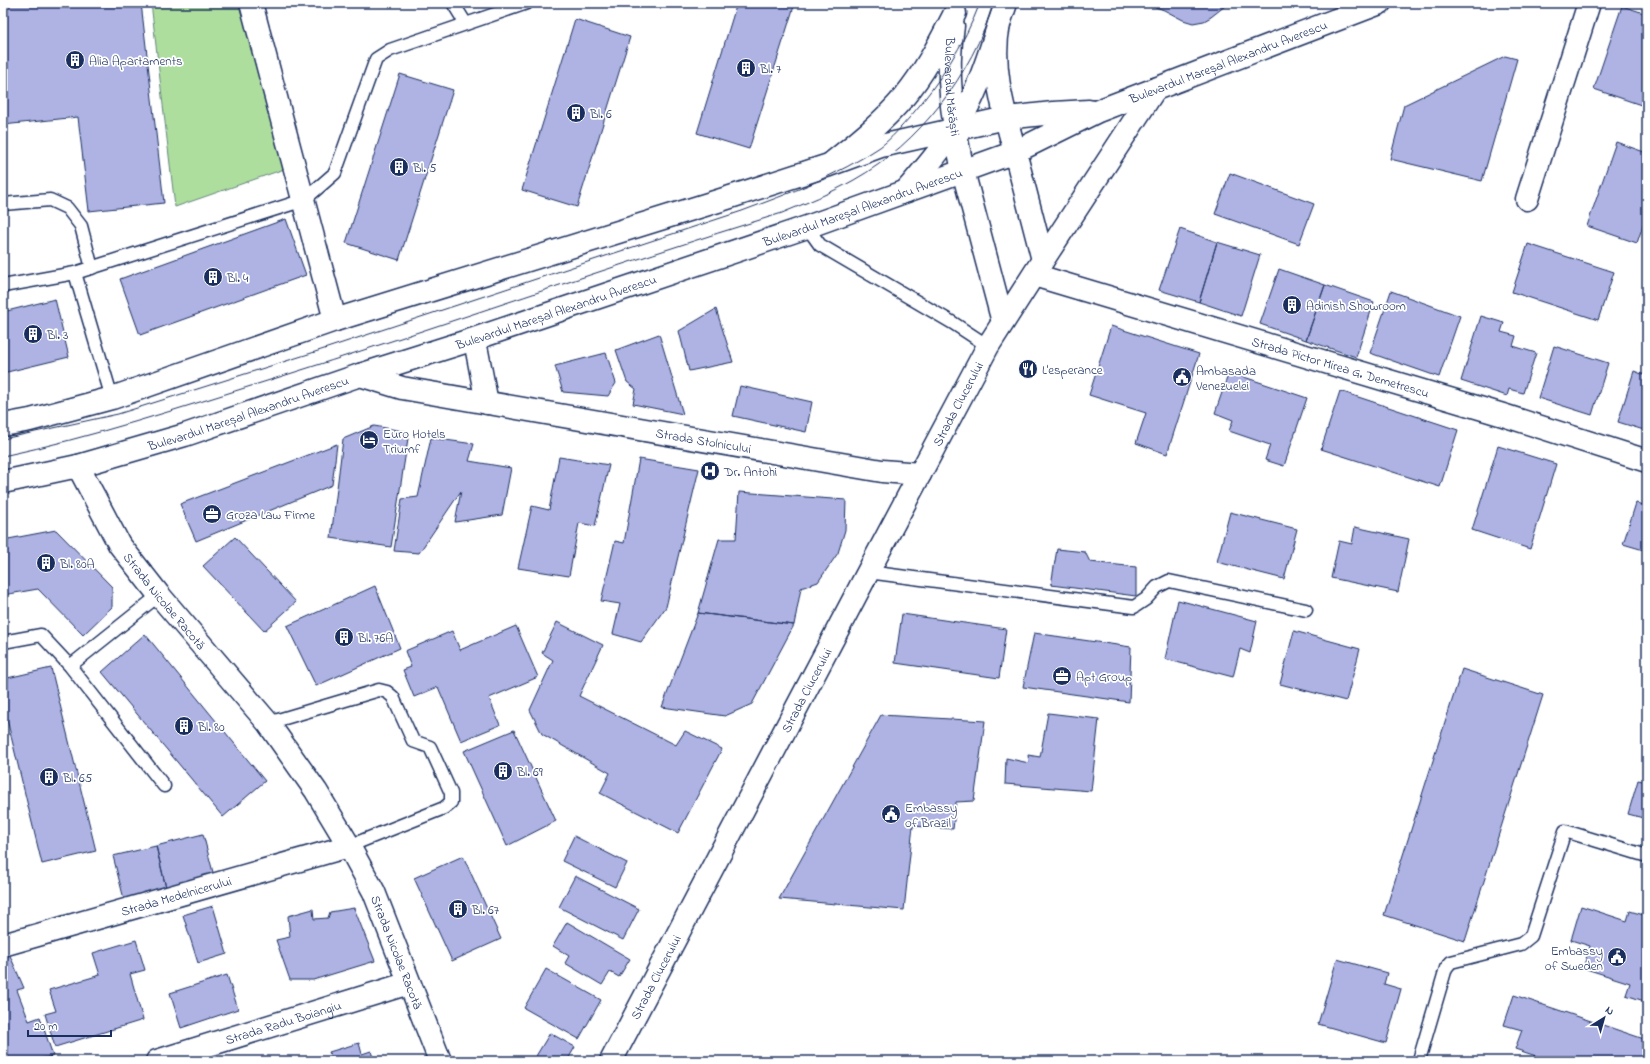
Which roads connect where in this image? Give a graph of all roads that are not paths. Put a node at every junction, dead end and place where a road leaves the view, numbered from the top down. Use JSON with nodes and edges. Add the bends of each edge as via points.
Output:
{"nodes":[{"id":1,"x":251,"y":3,"type":"edge"},
{"id":2,"x":453,"y":3,"type":"edge"},
{"id":3,"x":527,"y":3,"type":"edge"},
{"id":4,"x":1006,"y":3,"type":"edge"},
{"id":5,"x":1380,"y":3,"type":"edge"},
{"id":6,"x":1589,"y":3,"type":"edge"},
{"id":7,"x":957,"y":8,"type":"edge"},
{"id":8,"x":466,"y":24,"type":"junction"},
{"id":9,"x":999,"y":24,"type":"junction"},
{"id":10,"x":1155,"y":89,"type":"junction"},
{"id":11,"x":1098,"y":111,"type":"junction"},
{"id":12,"x":1006,"y":118,"type":"junction"},
{"id":13,"x":955,"y":128,"type":"junction"},
{"id":14,"x":1015,"y":152,"type":"junction"},
{"id":15,"x":829,"y":165,"type":"junction"},
{"id":16,"x":963,"y":171,"type":"junction"},
{"id":17,"x":906,"y":191,"type":"junction"},
{"id":18,"x":1527,"y":199,"type":"dead end"},
{"id":19,"x":304,"y":200,"type":"junction"},
{"id":20,"x":3,"y":204,"type":"edge"},
{"id":21,"x":807,"y":227,"type":"junction"},
{"id":22,"x":92,"y":268,"type":"junction"},
{"id":23,"x":1038,"y":268,"type":"junction"},
{"id":24,"x":75,"y":273,"type":"junction"},
{"id":25,"x":3,"y":286,"type":"edge"},
{"id":26,"x":335,"y":320,"type":"junction"},
{"id":27,"x":1003,"y":322,"type":"junction"},
{"id":28,"x":988,"y":346,"type":"junction"},
{"id":29,"x":477,"y":351,"type":"dead end"},
{"id":30,"x":360,"y":375,"type":"junction"},
{"id":31,"x":112,"y":398,"type":"junction"},
{"id":32,"x":487,"y":403,"type":"junction"},
{"id":33,"x":3,"y":425,"type":"edge"},
{"id":34,"x":1647,"y":461,"type":"edge"},
{"id":35,"x":78,"y":466,"type":"junction"},
{"id":36,"x":920,"y":474,"type":"junction"},
{"id":37,"x":3,"y":482,"type":"edge"},
{"id":38,"x":868,"y":572,"type":"junction"},
{"id":39,"x":159,"y":595,"type":"junction"},
{"id":40,"x":1306,"y":610,"type":"dead end"},
{"id":41,"x":3,"y":642,"type":"edge"},
{"id":42,"x":70,"y":666,"type":"junction"},
{"id":43,"x":268,"y":723,"type":"junction"},
{"id":44,"x":164,"y":786,"type":"dead end"},
{"id":45,"x":350,"y":846,"type":"junction"},
{"id":46,"x":1647,"y":856,"type":"edge"},
{"id":47,"x":3,"y":945,"type":"edge"},
{"id":48,"x":409,"y":983,"type":"junction"},
{"id":49,"x":1419,"y":1060,"type":"dead end"},
{"id":50,"x":157,"y":1061,"type":"edge"},
{"id":51,"x":440,"y":1061,"type":"edge"},
{"id":52,"x":611,"y":1061,"type":"edge"}],
"edges":[{"from":1,"to":19,"type":"street"},
{"from":2,"to":8,"type":"lane"},
{"from":3,"to":8,"type":"lane"},
{"from":4,"to":9,"type":"street"},
{"from":5,"to":10,"type":"street","name":"Bulevardul Mareșal Alexandru Averescu"},
{"from":6,"to":18,"type":"street"},
{"from":7,"to":13,"type":"street","name":"Bulevardul Mărăști","via":[[951,39],[950,92]]},
{"from":7,"to":15,"type":"street","via":[[934,54],[904,98],[867,135]]},
{"from":8,"to":19,"type":"lane","via":[[390,50],[376,59],[335,173]]},
{"from":9,"to":12,"type":"street","via":[[997,67]]},
{"from":9,"to":13,"type":"street","via":[[980,81]]},
{"from":10,"to":11,"type":"street","name":"Bulevardul Mareșal Alexandru Averescu"},
{"from":10,"to":23,"type":"street","name":"Strada Clucerului"},
{"from":11,"to":12,"type":"street","name":"Bulevardul Mareșal Alexandru Averescu"},
{"from":11,"to":14,"type":"street","name":"Bulevardul Mareșal Alexandru Averescu"},
{"from":12,"to":13,"type":"street","name":"Bulevardul Mareșal Alexandru Averescu"},
{"from":12,"to":14,"type":"street"},
{"from":13,"to":15,"type":"street","name":"Bulevardul Mareșal Alexandru Averescu","via":[[881,146]]},
{"from":13,"to":16,"type":"street","name":"Bulevardul Mărăști"},
{"from":13,"to":17,"type":"street"},
{"from":14,"to":16,"type":"street","name":"Bulevardul Mareșal Alexandru Averescu"},
{"from":14,"to":23,"type":"street"},
{"from":15,"to":26,"type":"street","name":"Bulevardul Mareșal Alexandru Averescu"},
{"from":16,"to":17,"type":"street","name":"Bulevardul Mareșal Alexandru Averescu"},
{"from":16,"to":27,"type":"street"},
{"from":17,"to":21,"type":"street","name":"Bulevardul Mareșal Alexandru Averescu"},
{"from":19,"to":22,"type":"lane"},
{"from":19,"to":26,"type":"street"},
{"from":20,"to":22,"type":"lane","via":[[50,200],[67,208],[81,226]]},
{"from":21,"to":28,"type":"lane","via":[[820,245]]},
{"from":21,"to":30,"type":"street","name":"Bulevardul Mareșal Alexandru Averescu"},
{"from":22,"to":24,"type":"lane"},
{"from":23,"to":27,"type":"street","name":"Strada Clucerului"},
{"from":23,"to":34,"type":"street","name":"Strada Pictor Mirea G. Demetrescu"},
{"from":24,"to":25,"type":"lane"},
{"from":24,"to":31,"type":"lane"},
{"from":26,"to":31,"type":"street","name":"Bulevardul Mareșal Alexandru Averescu"},
{"from":27,"to":28,"type":"street","name":"Strada Clucerului"},
{"from":28,"to":36,"type":"street","name":"Strada Clucerului"},
{"from":29,"to":32,"type":"street"},
{"from":30,"to":32,"type":"street","name":"Strada Stolnicului","via":[[402,388]]},
{"from":30,"to":35,"type":"street","name":"Bulevardul Mareșal Alexandru Averescu","via":[[185,435]]},
{"from":31,"to":33,"type":"street","name":"Bulevardul Mareșal Alexandru Averescu"},
{"from":32,"to":36,"type":"street","name":"Strada Stolnicului","via":[[882,470]]},
{"from":35,"to":37,"type":"street","name":"Bulevardul Mareșal Alexandru Averescu"},
{"from":35,"to":39,"type":"street","name":"Strada Nicolae Racotă","via":[[119,544]]},
{"from":36,"to":38,"type":"street","name":"Strada Clucerului"},
{"from":38,"to":40,"type":"lane","via":[[1134,607],[1157,587],[1169,581]]},
{"from":38,"to":52,"type":"street","name":"Strada Clucerului"},
{"from":39,"to":42,"type":"lane"},
{"from":39,"to":43,"type":"street","name":"Strada Nicolae Racotă"},
{"from":41,"to":42,"type":"lane","via":[[41,635]]},
{"from":42,"to":44,"type":"lane"},
{"from":43,"to":45,"type":"street","name":"Strada Nicolae Racotă","via":[[316,790]]},
{"from":43,"to":45,"type":"lane","via":[[379,690],[393,697],[413,741],[430,747],[451,793],[450,802],[444,808]]},
{"from":45,"to":47,"type":"street","name":"Strada Medelnicerului"},
{"from":45,"to":48,"type":"street","name":"Strada Nicolae Racotă","via":[[374,892]]},
{"from":46,"to":49,"type":"lane","via":[[1565,830],[1531,936],[1521,944],[1451,962],[1446,968]]},
{"from":48,"to":50,"type":"street","name":"Strada Radu Boiangiu"},
{"from":48,"to":51,"type":"street","name":"Strada Nicolae Racotă"}]}
